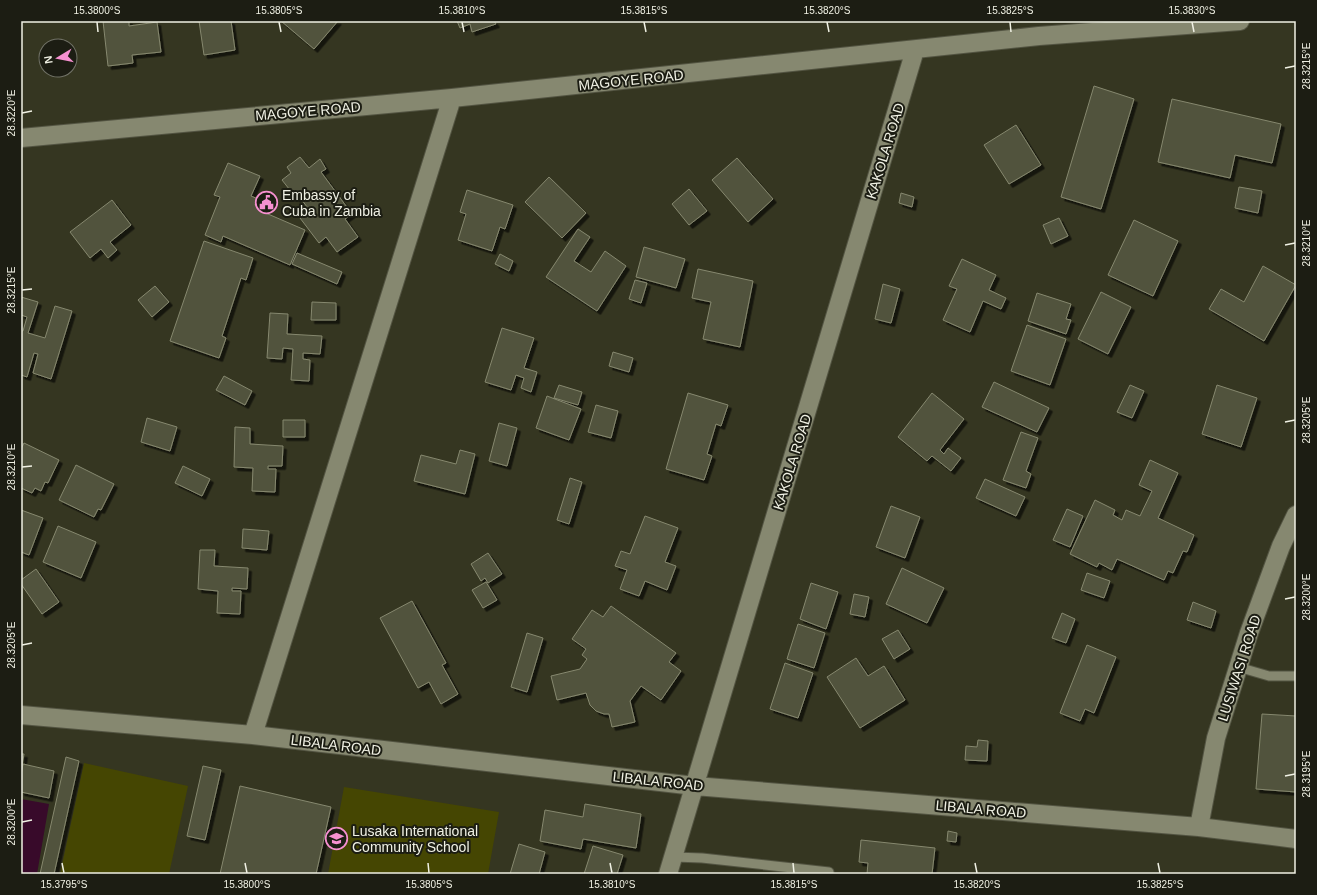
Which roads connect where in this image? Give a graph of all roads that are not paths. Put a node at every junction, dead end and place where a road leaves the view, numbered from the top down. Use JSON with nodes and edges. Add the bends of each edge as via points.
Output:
{"nodes":[{"id":1,"x":1240,"y":21,"type":"edge"},
{"id":2,"x":916,"y":50,"type":"junction"},
{"id":3,"x":452,"y":98,"type":"junction"},
{"id":4,"x":21,"y":138,"type":"edge"},
{"id":5,"x":1296,"y":515,"type":"edge"},
{"id":6,"x":1238,"y":668,"type":"junction"},
{"id":7,"x":1296,"y":676,"type":"edge"},
{"id":8,"x":21,"y":715,"type":"edge"},
{"id":9,"x":253,"y":735,"type":"junction"},
{"id":10,"x":695,"y":786,"type":"junction"},
{"id":11,"x":1199,"y":827,"type":"junction"},
{"id":12,"x":1296,"y":839,"type":"edge"},
{"id":13,"x":674,"y":857,"type":"junction"},
{"id":14,"x":829,"y":872,"type":"dead end"},
{"id":15,"x":668,"y":874,"type":"edge"}],
"edges":[{"from":1,"to":2,"type":"street","name":"MAGOYE ROAD","via":[[1039,36]]},
{"from":2,"to":3,"type":"street","name":"MAGOYE ROAD"},
{"from":2,"to":10,"type":"street","name":"KAKOLA ROAD"},
{"from":3,"to":4,"type":"street","name":"MAGOYE ROAD"},
{"from":3,"to":9,"type":"street"},
{"from":5,"to":6,"type":"street","name":"LUSIWASI ROAD","via":[[1281,546]]},
{"from":6,"to":7,"type":"lane","via":[[1269,676]]},
{"from":6,"to":11,"type":"street","name":"LUSIWASI ROAD","via":[[1216,738]]},
{"from":8,"to":9,"type":"street","name":"LIBALA ROAD"},
{"from":9,"to":10,"type":"street","name":"LIBALA ROAD"},
{"from":10,"to":11,"type":"street","name":"LIBALA ROAD"},
{"from":10,"to":13,"type":"street","name":"KAKOLA ROAD"},
{"from":11,"to":12,"type":"street","name":"LIBALA ROAD"},
{"from":13,"to":14,"type":"lane"},
{"from":13,"to":15,"type":"street","name":"KAKOLA ROAD"}]}
